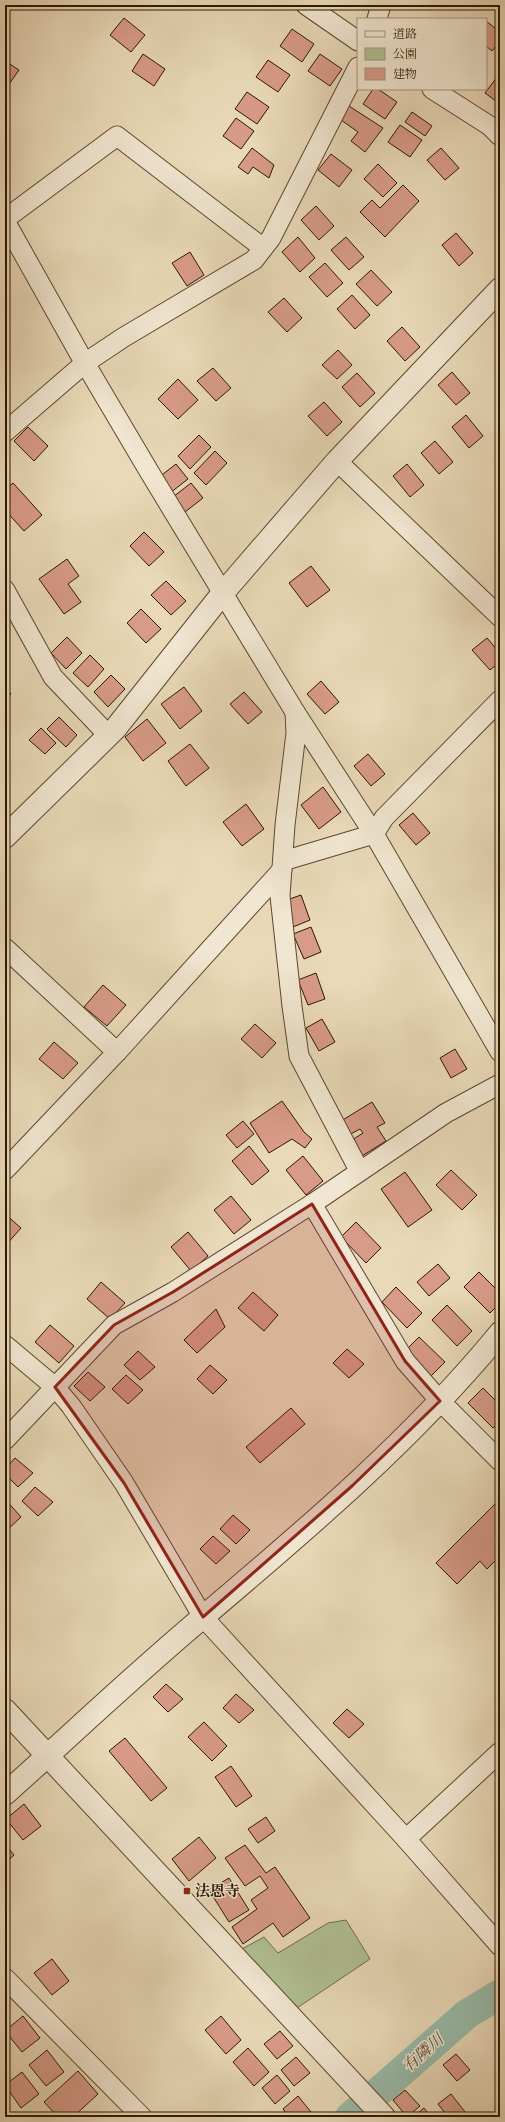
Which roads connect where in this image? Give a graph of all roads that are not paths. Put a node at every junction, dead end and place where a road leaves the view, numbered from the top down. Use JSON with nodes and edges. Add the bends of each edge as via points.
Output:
{"nodes":[{"id":1,"x":306,"y":5,"type":"edge"},
{"id":2,"x":381,"y":5,"type":"edge"},
{"id":3,"x":377,"y":18,"type":"edge"},
{"id":4,"x":357,"y":40,"type":"edge"},
{"id":5,"x":357,"y":69,"type":"edge"},
{"id":6,"x":434,"y":90,"type":"edge"},
{"id":7,"x":500,"y":136,"type":"edge"},
{"id":8,"x":5,"y":220,"type":"edge"},
{"id":9,"x":263,"y":248,"type":"junction"},
{"id":10,"x":500,"y":289,"type":"edge"},
{"id":11,"x":85,"y":364,"type":"junction"},
{"id":12,"x":5,"y":432,"type":"edge"},
{"id":13,"x":337,"y":461,"type":"junction"},
{"id":14,"x":5,"y":590,"type":"edge"},
{"id":15,"x":222,"y":594,"type":"junction"},
{"id":16,"x":500,"y":617,"type":"edge"},
{"id":17,"x":500,"y":700,"type":"edge"},
{"id":18,"x":295,"y":712,"type":"junction"},
{"id":19,"x":109,"y":736,"type":"junction"},
{"id":20,"x":374,"y":834,"type":"junction"},
{"id":21,"x":5,"y":837,"type":"edge"},
{"id":22,"x":282,"y":865,"type":"junction"},
{"id":23,"x":5,"y":948,"type":"edge"},
{"id":24,"x":117,"y":1052,"type":"junction"},
{"id":25,"x":500,"y":1052,"type":"edge"},
{"id":26,"x":500,"y":1084,"type":"edge"},
{"id":27,"x":5,"y":1170,"type":"edge"},
{"id":28,"x":359,"y":1170,"type":"junction"},
{"id":29,"x":312,"y":1204,"type":"junction"},
{"id":30,"x":500,"y":1333,"type":"edge"},
{"id":31,"x":5,"y":1345,"type":"edge"},
{"id":32,"x":56,"y":1387,"type":"junction"},
{"id":33,"x":440,"y":1401,"type":"junction"},
{"id":34,"x":5,"y":1440,"type":"edge"},
{"id":35,"x":500,"y":1461,"type":"edge"},
{"id":36,"x":203,"y":1617,"type":"junction"},
{"id":37,"x":5,"y":1710,"type":"edge"},
{"id":38,"x":500,"y":1752,"type":"edge"},
{"id":39,"x":47,"y":1756,"type":"junction"},
{"id":40,"x":5,"y":1794,"type":"edge"},
{"id":41,"x":406,"y":1838,"type":"junction"},
{"id":42,"x":500,"y":1946,"type":"edge"},
{"id":43,"x":5,"y":1978,"type":"edge"},
{"id":44,"x":373,"y":2106,"type":"edge"},
{"id":45,"x":142,"y":2117,"type":"edge"}],
"edges":[{"from":1,"to":4,"type":"street"},
{"from":2,"to":3,"type":"street"},
{"from":5,"to":9,"type":"street","via":[[271,238]]},
{"from":6,"to":7,"type":"street","via":[[490,126]]},
{"from":8,"to":9,"type":"street","via":[[116,136]]},
{"from":8,"to":11,"type":"street"},
{"from":9,"to":11,"type":"street","via":[[254,260],[124,337]]},
{"from":10,"to":13,"type":"street"},
{"from":11,"to":12,"type":"street"},
{"from":11,"to":15,"type":"street"},
{"from":13,"to":15,"type":"street"},
{"from":13,"to":16,"type":"street"},
{"from":14,"to":19,"type":"street","via":[[52,677]]},
{"from":15,"to":18,"type":"street"},
{"from":15,"to":19,"type":"street"},
{"from":17,"to":20,"type":"street","via":[[384,818]]},
{"from":18,"to":20,"type":"street"},
{"from":18,"to":22,"type":"street","via":[[296,733]]},
{"from":19,"to":21,"type":"street"},
{"from":20,"to":22,"type":"street"},
{"from":20,"to":25,"type":"street"},
{"from":22,"to":24,"type":"street"},
{"from":22,"to":28,"type":"street","via":[[280,896],[299,1056]]},
{"from":23,"to":24,"type":"street"},
{"from":24,"to":27,"type":"street"},
{"from":26,"to":28,"type":"street","via":[[446,1113]]},
{"from":28,"to":29,"type":"street"},
{"from":29,"to":32,"type":"street","via":[[173,1292],[114,1325]]},
{"from":29,"to":33,"type":"street","via":[[405,1361]]},
{"from":30,"to":33,"type":"street"},
{"from":31,"to":32,"type":"street"},
{"from":32,"to":34,"type":"street"},
{"from":32,"to":36,"type":"street","via":[[124,1484]]},
{"from":33,"to":35,"type":"street"},
{"from":33,"to":36,"type":"street","via":[[414,1429],[352,1486]]},
{"from":36,"to":39,"type":"street"},
{"from":36,"to":41,"type":"street"},
{"from":37,"to":39,"type":"street"},
{"from":38,"to":41,"type":"street"},
{"from":39,"to":40,"type":"street"},
{"from":39,"to":44,"type":"street"},
{"from":41,"to":42,"type":"street"},
{"from":43,"to":45,"type":"street"}]}
